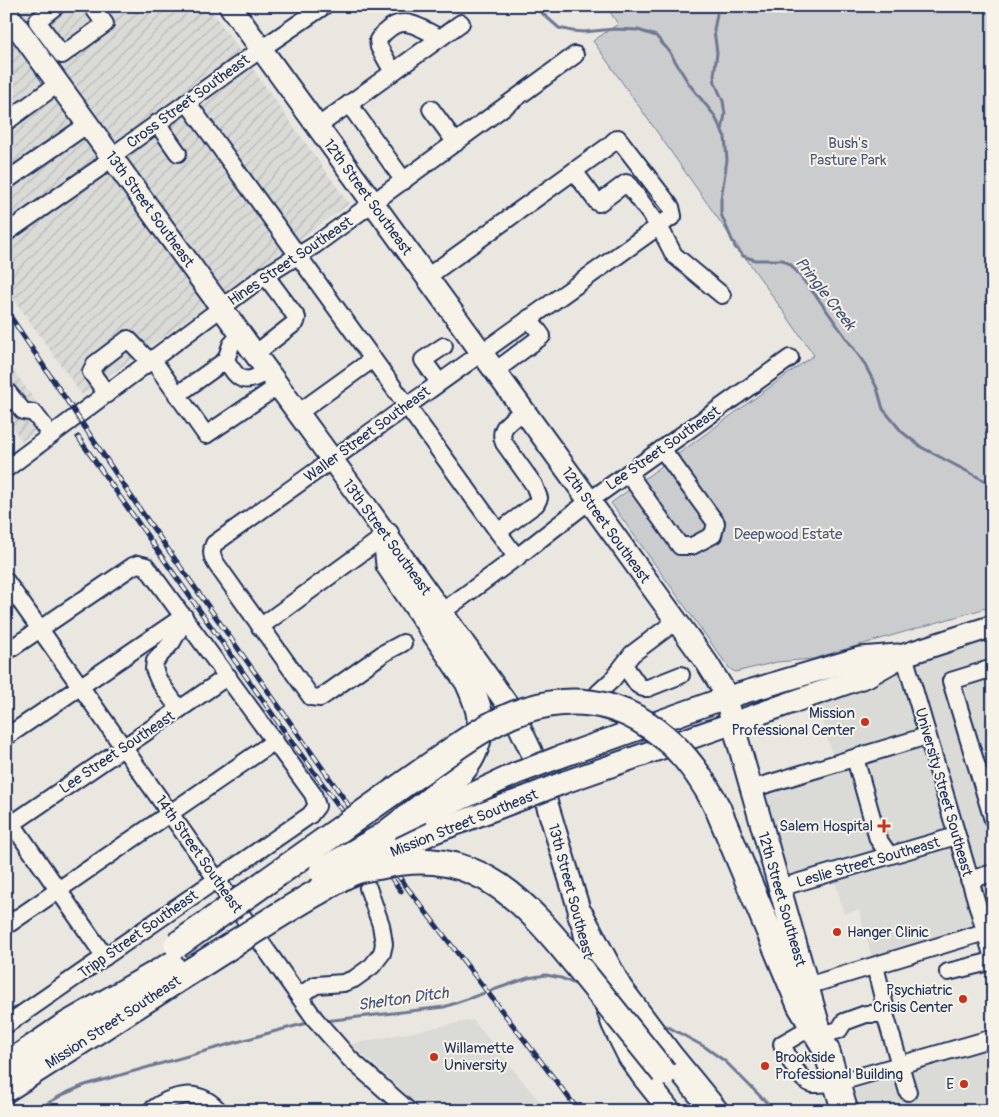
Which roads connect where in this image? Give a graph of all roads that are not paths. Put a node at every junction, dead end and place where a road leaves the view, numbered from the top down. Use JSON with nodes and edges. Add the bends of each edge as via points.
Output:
{"nodes":[{"id":1,"x":56,"y":6,"type":"edge"},
{"id":2,"x":92,"y":6,"type":"edge"},
{"id":3,"x":230,"y":6,"type":"edge"},
{"id":4,"x":324,"y":6,"type":"edge"},
{"id":5,"x":6,"y":12,"type":"edge"},
{"id":6,"x":461,"y":23,"type":"dead end"},
{"id":7,"x":440,"y":38,"type":"junction"},
{"id":8,"x":261,"y":49,"type":"junction"},
{"id":9,"x":575,"y":55,"type":"dead end"},
{"id":10,"x":393,"y":72,"type":"junction"},
{"id":11,"x":59,"y":83,"type":"junction"},
{"id":12,"x":187,"y":102,"type":"junction"},
{"id":13,"x":349,"y":104,"type":"junction"},
{"id":14,"x":432,"y":109,"type":"dead end"},
{"id":15,"x":6,"y":122,"type":"edge"},
{"id":16,"x":157,"y":123,"type":"junction"},
{"id":17,"x":88,"y":124,"type":"junction"},
{"id":18,"x":317,"y":127,"type":"junction"},
{"id":19,"x":456,"y":142,"type":"junction"},
{"id":20,"x":178,"y":153,"type":"dead end"},
{"id":21,"x":112,"y":156,"type":"junction"},
{"id":22,"x":574,"y":171,"type":"junction"},
{"id":23,"x":404,"y":181,"type":"junction"},
{"id":24,"x":6,"y":182,"type":"edge"},
{"id":25,"x":373,"y":204,"type":"junction"},
{"id":26,"x":659,"y":226,"type":"junction"},
{"id":27,"x":6,"y":233,"type":"edge"},
{"id":28,"x":297,"y":255,"type":"junction"},
{"id":29,"x":265,"y":275,"type":"junction"},
{"id":30,"x":427,"y":277,"type":"junction"},
{"id":31,"x":722,"y":295,"type":"dead end"},
{"id":32,"x":222,"y":308,"type":"junction"},
{"id":33,"x":529,"y":318,"type":"junction"},
{"id":34,"x":241,"y":334,"type":"junction"},
{"id":35,"x":444,"y":346,"type":"dead end"},
{"id":36,"x":481,"y":352,"type":"junction"},
{"id":37,"x":790,"y":358,"type":"dead end"},
{"id":38,"x":372,"y":359,"type":"junction"},
{"id":39,"x":150,"y":360,"type":"junction"},
{"id":40,"x":226,"y":360,"type":"junction"},
{"id":41,"x":268,"y":364,"type":"junction"},
{"id":42,"x":494,"y":371,"type":"junction"},
{"id":43,"x":439,"y":382,"type":"junction"},
{"id":44,"x":6,"y":390,"type":"edge"},
{"id":45,"x":107,"y":394,"type":"junction"},
{"id":46,"x":177,"y":395,"type":"junction"},
{"id":47,"x":406,"y":405,"type":"junction"},
{"id":48,"x":524,"y":411,"type":"junction"},
{"id":49,"x":298,"y":413,"type":"junction"},
{"id":50,"x":51,"y":435,"type":"junction"},
{"id":51,"x":662,"y":449,"type":"junction"},
{"id":52,"x":331,"y":460,"type":"junction"},
{"id":53,"x":6,"y":469,"type":"edge"},
{"id":54,"x":628,"y":473,"type":"junction"},
{"id":55,"x":589,"y":500,"type":"junction"},
{"id":56,"x":498,"y":532,"type":"junction"},
{"id":57,"x":386,"y":535,"type":"junction"},
{"id":58,"x":516,"y":558,"type":"junction"},
{"id":59,"x":6,"y":581,"type":"edge"},
{"id":60,"x":442,"y":612,"type":"junction"},
{"id":61,"x":185,"y":618,"type":"junction"},
{"id":62,"x":676,"y":621,"type":"junction"},
{"id":63,"x":993,"y":626,"type":"edge"},
{"id":64,"x":260,"y":628,"type":"junction"},
{"id":65,"x":40,"y":629,"type":"junction"},
{"id":66,"x":403,"y":643,"type":"dead end"},
{"id":67,"x":6,"y":652,"type":"edge"},
{"id":68,"x":904,"y":655,"type":"junction"},
{"id":69,"x":624,"y":665,"type":"junction"},
{"id":70,"x":993,"y":668,"type":"edge"},
{"id":71,"x":681,"y":675,"type":"dead end"},
{"id":72,"x":228,"y":676,"type":"junction"},
{"id":73,"x":81,"y":687,"type":"junction"},
{"id":74,"x":598,"y":693,"type":"dead end"},
{"id":75,"x":725,"y":698,"type":"junction"},
{"id":76,"x":179,"y":709,"type":"junction"},
{"id":77,"x":732,"y":723,"type":"junction"},
{"id":78,"x":927,"y":736,"type":"junction"},
{"id":79,"x":6,"y":737,"type":"edge"},
{"id":80,"x":275,"y":741,"type":"junction"},
{"id":81,"x":123,"y":747,"type":"junction"},
{"id":82,"x":855,"y":758,"type":"junction"},
{"id":83,"x":751,"y":790,"type":"junction"},
{"id":84,"x":170,"y":813,"type":"junction"},
{"id":85,"x":423,"y":820,"type":"junction"},
{"id":86,"x":993,"y":820,"type":"edge"},
{"id":87,"x":8,"y":822,"type":"edge"},
{"id":88,"x":956,"y":836,"type":"junction"},
{"id":89,"x":889,"y":855,"type":"junction"},
{"id":90,"x":993,"y":873,"type":"edge"},
{"id":91,"x":216,"y":879,"type":"junction"},
{"id":92,"x":362,"y":880,"type":"junction"},
{"id":93,"x":970,"y":880,"type":"junction"},
{"id":94,"x":779,"y":888,"type":"junction"},
{"id":95,"x":59,"y":891,"type":"junction"},
{"id":96,"x":580,"y":916,"type":"joint"},
{"id":97,"x":6,"y":926,"type":"edge"},
{"id":98,"x":985,"y":932,"type":"junction"},
{"id":99,"x":105,"y":957,"type":"junction"},
{"id":100,"x":186,"y":957,"type":"junction"},
{"id":101,"x":993,"y":960,"type":"edge"},
{"id":102,"x":875,"y":966,"type":"junction"},
{"id":103,"x":601,"y":972,"type":"junction"},
{"id":104,"x":948,"y":972,"type":"dead end"},
{"id":105,"x":807,"y":986,"type":"junction"},
{"id":106,"x":301,"y":999,"type":"junction"},
{"id":107,"x":885,"y":1014,"type":"junction"},
{"id":108,"x":6,"y":1025,"type":"edge"},
{"id":109,"x":820,"y":1035,"type":"junction"},
{"id":110,"x":993,"y":1038,"type":"edge"},
{"id":111,"x":667,"y":1065,"type":"junction"},
{"id":112,"x":900,"y":1065,"type":"junction"},
{"id":113,"x":6,"y":1066,"type":"edge"},
{"id":114,"x":837,"y":1083,"type":"junction"},
{"id":115,"x":6,"y":1089,"type":"edge"},
{"id":116,"x":908,"y":1092,"type":"dead end"},
{"id":117,"x":150,"y":1111,"type":"edge"},
{"id":118,"x":219,"y":1111,"type":"edge"},
{"id":119,"x":409,"y":1111,"type":"edge"},
{"id":120,"x":670,"y":1111,"type":"edge"},
{"id":121,"x":694,"y":1111,"type":"edge"},
{"id":122,"x":715,"y":1111,"type":"edge"},
{"id":123,"x":845,"y":1111,"type":"edge"}],
"edges":[{"from":1,"to":2,"type":"street","via":[[37,21],[62,55],[105,24]]},
{"from":3,"to":8,"type":"main road","name":"12th Street Southeast"},
{"from":4,"to":8,"type":"street","name":"Cross Street Southeast"},
{"from":5,"to":11,"type":"main road","name":"13th Street Southeast"},
{"from":6,"to":7,"type":"street"},
{"from":7,"to":10,"type":"street"},
{"from":7,"to":10,"type":"street","via":[[407,22],[397,23],[385,31],[378,40],[379,47]]},
{"from":8,"to":12,"type":"street","name":"Cross Street Southeast"},
{"from":8,"to":18,"type":"main road","name":"12th Street Southeast"},
{"from":9,"to":19,"type":"street","name":"Hines Street Southeast"},
{"from":10,"to":13,"type":"street"},
{"from":11,"to":15,"type":"street"},
{"from":11,"to":17,"type":"main road","name":"13th Street Southeast"},
{"from":12,"to":16,"type":"street","name":"Cross Street Southeast"},
{"from":12,"to":28,"type":"street"},
{"from":13,"to":18,"type":"street"},
{"from":13,"to":23,"type":"street"},
{"from":14,"to":19,"type":"street"},
{"from":16,"to":20,"type":"street"},
{"from":16,"to":21,"type":"street","name":"Cross Street Southeast"},
{"from":17,"to":21,"type":"main road","name":"13th Street Southeast"},
{"from":17,"to":24,"type":"street"},
{"from":18,"to":25,"type":"main road","name":"12th Street Southeast"},
{"from":19,"to":23,"type":"street","name":"Hines Street Southeast"},
{"from":21,"to":27,"type":"street","name":"Cross Street Southeast"},
{"from":21,"to":32,"type":"main road","name":"13th Street Southeast"},
{"from":22,"to":26,"type":"street","via":[[599,203],[628,184]]},
{"from":22,"to":26,"type":"street","name":"Waller Street Southeast","via":[[616,139],[670,206],[673,216]]},
{"from":22,"to":30,"type":"street"},
{"from":23,"to":25,"type":"street","name":"Hines Street Southeast"},
{"from":25,"to":28,"type":"street","name":"Hines Street Southeast"},
{"from":25,"to":30,"type":"main road","name":"12th Street Southeast"},
{"from":26,"to":31,"type":"street","via":[[674,255]]},
{"from":26,"to":33,"type":"street","name":"Waller Street Southeast"},
{"from":28,"to":29,"type":"street","name":"Hines Street Southeast"},
{"from":28,"to":38,"type":"street"},
{"from":29,"to":32,"type":"street","name":"Hines Street Southeast"},
{"from":29,"to":41,"type":"street","via":[[297,318]]},
{"from":30,"to":36,"type":"main road","name":"12th Street Southeast"},
{"from":32,"to":34,"type":"main road","name":"13th Street Southeast"},
{"from":32,"to":39,"type":"street","name":"Hines Street Southeast"},
{"from":33,"to":36,"type":"street","name":"Waller Street Southeast"},
{"from":33,"to":42,"type":"street","via":[[542,336]]},
{"from":34,"to":40,"type":"street","via":[[231,345]]},
{"from":34,"to":41,"type":"main road","name":"13th Street Southeast"},
{"from":35,"to":43,"type":"street","via":[[423,360]]},
{"from":36,"to":42,"type":"main road","name":"12th Street Southeast"},
{"from":36,"to":43,"type":"street","name":"Waller Street Southeast"},
{"from":37,"to":51,"type":"street","name":"Lee Street Southeast"},
{"from":38,"to":47,"type":"street"},
{"from":38,"to":49,"type":"street"},
{"from":39,"to":45,"type":"street","name":"Hines Street Southeast"},
{"from":39,"to":45,"type":"street","via":[[128,339],[94,364],[91,372]]},
{"from":39,"to":46,"type":"street"},
{"from":40,"to":41,"type":"street","via":[[236,376],[246,381],[255,379]]},
{"from":40,"to":46,"type":"street"},
{"from":41,"to":46,"type":"street","via":[[206,435]]},
{"from":41,"to":49,"type":"main road","name":"13th Street Southeast"},
{"from":42,"to":48,"type":"main road","name":"12th Street Southeast"},
{"from":43,"to":47,"type":"street","name":"Waller Street Southeast"},
{"from":44,"to":50,"type":"street","via":[[23,411],[34,413]]},
{"from":45,"to":50,"type":"street","name":"Hines Street Southeast"},
{"from":47,"to":52,"type":"street","name":"Waller Street Southeast"},
{"from":47,"to":56,"type":"street"},
{"from":48,"to":55,"type":"main road","name":"12th Street Southeast"},
{"from":48,"to":56,"type":"street","via":[[508,423],[501,436],[534,485],[539,498],[536,504]]},
{"from":49,"to":52,"type":"main road","name":"13th Street Southeast"},
{"from":50,"to":53,"type":"street","name":"Hines Street Southeast"},
{"from":51,"to":54,"type":"street","name":"Lee Street Southeast"},
{"from":51,"to":54,"type":"street","via":[[716,523],[713,534],[692,546],[680,546]]},
{"from":52,"to":57,"type":"main road","name":"13th Street Southeast"},
{"from":52,"to":64,"type":"street","name":"Waller Street Southeast","via":[[212,548],[212,558]]},
{"from":54,"to":55,"type":"street","name":"Lee Street Southeast"},
{"from":55,"to":58,"type":"street","name":"Lee Street Southeast"},
{"from":55,"to":62,"type":"main road","name":"12th Street Southeast"},
{"from":56,"to":58,"type":"street"},
{"from":57,"to":60,"type":"main road","name":"13th Street Southeast"},
{"from":57,"to":64,"type":"street"},
{"from":57,"to":85,"type":"highway","name":"Mission Street Southeast","via":[[389,565],[468,682],[480,717],[471,760]]},
{"from":58,"to":60,"type":"street","name":"Lee Street Southeast"},
{"from":59,"to":65,"type":"street","name":"14th Street Southeast"},
{"from":60,"to":96,"type":"main road","name":"13th Street Southeast","via":[[512,711],[531,750]]},
{"from":61,"to":65,"type":"street","via":[[142,564],[133,566]]},
{"from":61,"to":72,"type":"street"},
{"from":61,"to":73,"type":"street"},
{"from":61,"to":76,"type":"street","via":[[172,642],[155,661],[154,669]]},
{"from":62,"to":69,"type":"street","via":[[632,654]]},
{"from":62,"to":75,"type":"main road","name":"12th Street Southeast","via":[[715,676]]},
{"from":63,"to":68,"type":"main road","name":"Mission Street Southeast"},
{"from":64,"to":66,"type":"street","name":"Waller Street Southeast","via":[[314,698],[326,694]]},
{"from":65,"to":67,"type":"street"},
{"from":65,"to":73,"type":"street","name":"14th Street Southeast"},
{"from":68,"to":75,"type":"main road","name":"Mission Street Southeast","via":[[860,658]]},
{"from":68,"to":77,"type":"main road","name":"Mission Street Southeast","via":[[867,676]]},
{"from":68,"to":78,"type":"street","name":"University Street Southeast"},
{"from":69,"to":71,"type":"street","via":[[643,688]]},
{"from":69,"to":74,"type":"street"},
{"from":70,"to":86,"type":"street","via":[[951,681]]},
{"from":72,"to":76,"type":"street","name":"Lee Street Southeast"},
{"from":72,"to":80,"type":"street"},
{"from":73,"to":79,"type":"street"},
{"from":73,"to":81,"type":"street","name":"14th Street Southeast"},
{"from":75,"to":77,"type":"main road","name":"12th Street Southeast"},
{"from":75,"to":85,"type":"main road","name":"Mission Street Southeast","bridge":true,"via":[[516,774]]},
{"from":76,"to":81,"type":"street","name":"Lee Street Southeast"},
{"from":77,"to":83,"type":"main road","name":"12th Street Southeast"},
{"from":77,"to":85,"type":"main road","name":"Mission Street Southeast","bridge":true,"via":[[524,798]]},
{"from":78,"to":82,"type":"street"},
{"from":78,"to":88,"type":"street","name":"University Street Southeast"},
{"from":80,"to":84,"type":"street"},
{"from":80,"to":91,"type":"street","name":"Tripp Street Southeast","via":[[313,794],[317,806],[314,813]]},
{"from":81,"to":84,"type":"street","name":"14th Street Southeast"},
{"from":81,"to":87,"type":"street","name":"Lee Street Southeast"},
{"from":82,"to":83,"type":"street"},
{"from":82,"to":89,"type":"street","via":[[878,840]]},
{"from":83,"to":94,"type":"main road","name":"12th Street Southeast"},
{"from":84,"to":91,"type":"street","name":"14th Street Southeast"},
{"from":84,"to":95,"type":"street"},
{"from":85,"to":92,"type":"main road","name":"Mission Street Southeast","bridge":true},
{"from":85,"to":100,"type":"highway","name":"Mission Street Southeast","bridge":true,"via":[[383,836],[304,881]]},
{"from":87,"to":95,"type":"street"},
{"from":88,"to":89,"type":"street","name":"Leslie Street Southeast"},
{"from":88,"to":93,"type":"street","name":"University Street Southeast"},
{"from":89,"to":94,"type":"street","name":"Leslie Street Southeast"},
{"from":90,"to":93,"type":"street"},
{"from":91,"to":99,"type":"street","name":"Tripp Street Southeast"},
{"from":91,"to":106,"type":"street","name":"14th Street Southeast"},
{"from":92,"to":100,"type":"highway","name":"Mission Street Southeast","bridge":true,"via":[[291,908]]},
{"from":92,"to":106,"type":"street","via":[[380,925],[384,949],[372,966],[354,979],[322,984]]},
{"from":92,"to":111,"type":"highway","bridge":true,"via":[[408,861],[427,860],[464,868],[497,884],[534,916]]},
{"from":93,"to":98,"type":"street","name":"University Street Southeast"},
{"from":94,"to":105,"type":"main road","name":"12th Street Southeast"},
{"from":95,"to":97,"type":"street"},
{"from":95,"to":99,"type":"street"},
{"from":96,"to":103,"type":"highway"},
{"from":98,"to":101,"type":"street","name":"University Street Southeast"},
{"from":98,"to":102,"type":"street"},
{"from":99,"to":108,"type":"street","name":"Tripp Street Southeast"},
{"from":100,"to":109,"type":"highway","bridge":true,"via":[[460,744],[501,720],[539,706],[569,702],[593,704],[641,720],[678,748],[691,764],[718,809],[800,1005]]},
{"from":100,"to":113,"type":"highway","name":"Mission Street Southeast","via":[[63,1027]]},
{"from":100,"to":115,"type":"highway","name":"Mission Street Southeast"},
{"from":101,"to":104,"type":"street"},
{"from":102,"to":105,"type":"street"},
{"from":102,"to":107,"type":"street"},
{"from":103,"to":111,"type":"highway","via":[[633,1008]]},
{"from":103,"to":120,"type":"main road","name":"13th Street Southeast","bridge":true,"via":[[613,1024],[629,1057]]},
{"from":105,"to":109,"type":"main road","name":"12th Street Southeast"},
{"from":106,"to":119,"type":"street","name":"14th Street Southeast","via":[[350,1059]]},
{"from":107,"to":109,"type":"street","via":[[866,1014],[844,1022],[839,1030]]},
{"from":107,"to":112,"type":"street"},
{"from":109,"to":114,"type":"highway","name":"12th Street Southeast"},
{"from":109,"to":114,"type":"street","via":[[782,1044],[789,1060],[811,1084]]},
{"from":110,"to":112,"type":"street"},
{"from":111,"to":121,"type":"highway"},
{"from":111,"to":122,"type":"highway"},
{"from":112,"to":114,"type":"street"},
{"from":112,"to":116,"type":"street"},
{"from":114,"to":123,"type":"highway","name":"12th Street Southeast"},
{"from":117,"to":118,"type":"street","via":[[164,1101],[186,1094],[213,1104]]}]}
